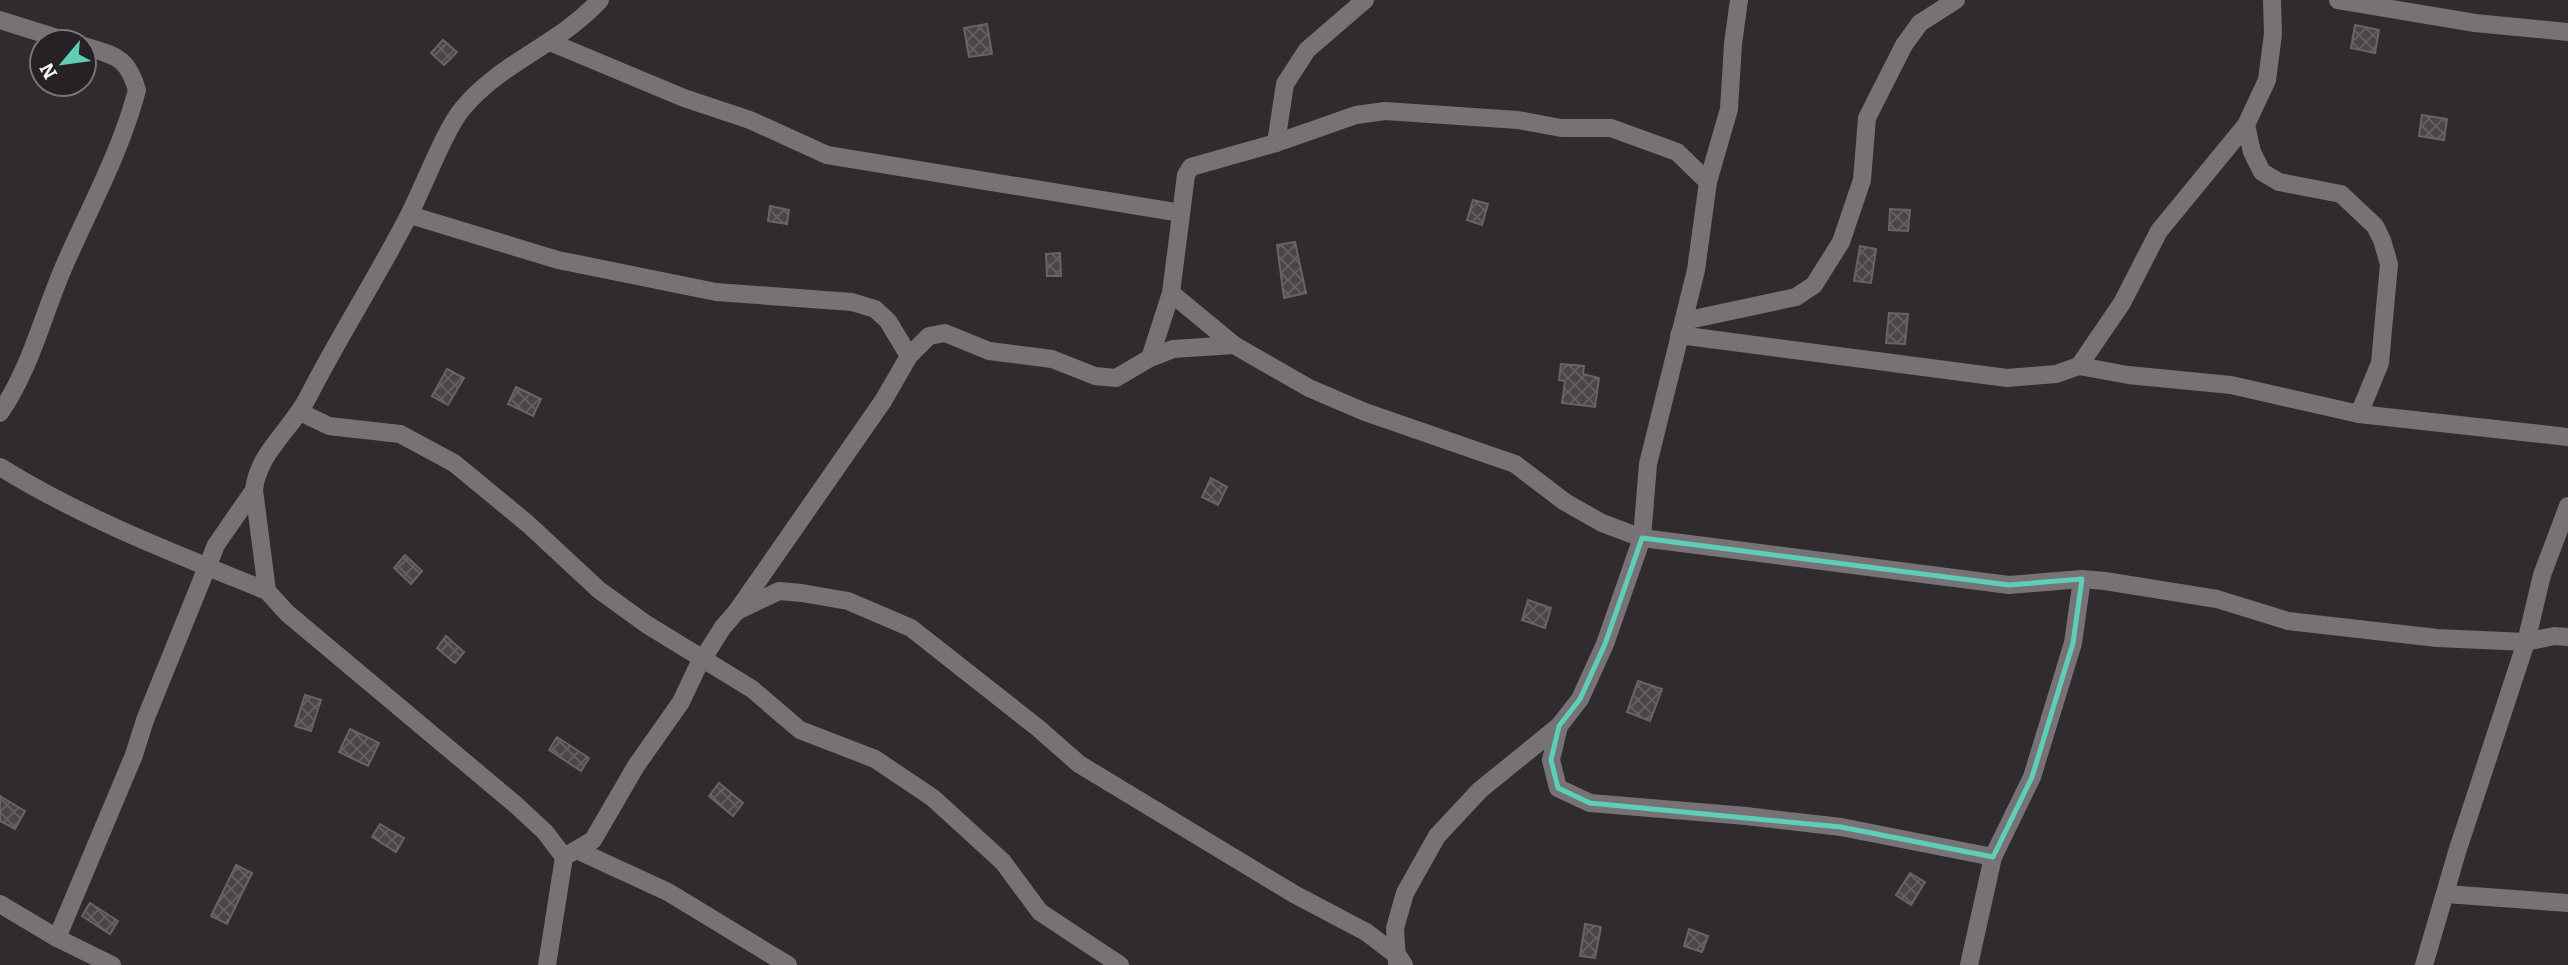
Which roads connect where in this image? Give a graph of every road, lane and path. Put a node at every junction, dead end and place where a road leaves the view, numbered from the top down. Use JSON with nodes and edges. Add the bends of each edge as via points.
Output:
{"nodes":[{"id":1,"x":600,"y":0,"type":"edge"},
{"id":2,"x":1366,"y":0,"type":"edge"},
{"id":3,"x":1739,"y":0,"type":"edge"},
{"id":4,"x":1956,"y":0,"type":"edge"},
{"id":5,"x":2272,"y":0,"type":"edge"},
{"id":6,"x":2338,"y":0,"type":"edge"},
{"id":7,"x":0,"y":20,"type":"edge"},
{"id":8,"x":28,"y":29,"type":"edge"},
{"id":9,"x":2568,"y":32,"type":"edge"},
{"id":10,"x":550,"y":42,"type":"junction"},
{"id":11,"x":98,"y":50,"type":"edge"},
{"id":12,"x":2246,"y":125,"type":"junction"},
{"id":13,"x":1276,"y":143,"type":"junction"},
{"id":14,"x":1708,"y":182,"type":"junction"},
{"id":15,"x":1181,"y":213,"type":"junction"},
{"id":16,"x":410,"y":215,"type":"junction"},
{"id":17,"x":1171,"y":293,"type":"junction"},
{"id":18,"x":1681,"y":328,"type":"junction"},
{"id":19,"x":1234,"y":345,"type":"junction"},
{"id":20,"x":909,"y":356,"type":"junction"},
{"id":21,"x":1150,"y":358,"type":"junction"},
{"id":22,"x":2079,"y":366,"type":"junction"},
{"id":23,"x":300,"y":412,"type":"junction"},
{"id":24,"x":0,"y":413,"type":"edge"},
{"id":25,"x":2359,"y":414,"type":"junction"},
{"id":26,"x":2568,"y":437,"type":"edge"},
{"id":27,"x":0,"y":467,"type":"edge"},
{"id":28,"x":254,"y":489,"type":"junction"},
{"id":29,"x":2568,"y":506,"type":"edge"},
{"id":30,"x":1642,"y":538,"type":"junction"},
{"id":31,"x":207,"y":567,"type":"junction"},
{"id":32,"x":2082,"y":579,"type":"junction"},
{"id":33,"x":268,"y":591,"type":"junction"},
{"id":34,"x":737,"y":611,"type":"junction"},
{"id":35,"x":2568,"y":637,"type":"edge"},
{"id":36,"x":2526,"y":642,"type":"junction"},
{"id":37,"x":704,"y":660,"type":"junction"},
{"id":38,"x":1559,"y":726,"type":"junction"},
{"id":39,"x":572,"y":854,"type":"junction"},
{"id":40,"x":1993,"y":858,"type":"junction"},
{"id":41,"x":2446,"y":894,"type":"junction"},
{"id":42,"x":2568,"y":903,"type":"edge"},
{"id":43,"x":0,"y":904,"type":"edge"},
{"id":44,"x":57,"y":938,"type":"junction"},
{"id":45,"x":1400,"y":962,"type":"edge"},
{"id":46,"x":112,"y":965,"type":"edge"},
{"id":47,"x":547,"y":965,"type":"edge"},
{"id":48,"x":788,"y":965,"type":"edge"},
{"id":49,"x":1120,"y":965,"type":"edge"},
{"id":50,"x":1969,"y":965,"type":"edge"},
{"id":51,"x":2424,"y":965,"type":"edge"}],
"edges":[{"from":1,"to":10,"type":"street"},
{"from":2,"to":13,"type":"street","via":[[1307,50],[1285,84]]},
{"from":3,"to":14,"type":"street","via":[[1729,109]]},
{"from":4,"to":18,"type":"street","via":[[1920,23],[1884,82],[1867,118],[1862,180],[1841,242],[1814,285],[1796,297]]},
{"from":5,"to":12,"type":"street","via":[[2267,80]]},
{"from":6,"to":9,"type":"street","via":[[2475,23]]},
{"from":7,"to":8,"type":"street"},
{"from":10,"to":15,"type":"street","via":[[827,155]]},
{"from":10,"to":16,"type":"street","via":[[499,73],[461,110]]},
{"from":11,"to":24,"type":"street","via":[[119,57],[137,90],[38,335]]},
{"from":12,"to":22,"type":"street","via":[[2159,231],[2122,303]]},
{"from":12,"to":25,"type":"street","via":[[2262,172],[2279,182],[2341,194],[2375,226],[2382,240],[2389,264],[2380,363]]},
{"from":13,"to":14,"type":"street","via":[[1356,115],[1385,111],[1518,120],[1561,128],[1611,128],[1677,152]]},
{"from":13,"to":15,"type":"street","via":[[1191,167]]},
{"from":14,"to":18,"type":"street","via":[[1696,270]]},
{"from":15,"to":17,"type":"street"},
{"from":16,"to":20,"type":"street","via":[[558,260],[716,292],[852,302],[875,309],[888,321]]},
{"from":16,"to":23,"type":"street"},
{"from":17,"to":19,"type":"street"},
{"from":17,"to":21,"type":"street"},
{"from":18,"to":22,"type":"street","via":[[2007,377],[2056,374]]},
{"from":18,"to":30,"type":"street","via":[[1648,464]]},
{"from":19,"to":21,"type":"street","via":[[1173,349]]},
{"from":19,"to":30,"type":"street","via":[[1309,388],[1365,412],[1515,464],[1565,502]]},
{"from":20,"to":21,"type":"street","via":[[929,335],[945,333],[998,354],[1052,359],[1095,376],[1116,378]]},
{"from":20,"to":34,"type":"street","via":[[883,401]]},
{"from":22,"to":25,"type":"street","via":[[2231,385]]},
{"from":23,"to":28,"type":"street","via":[[263,460]]},
{"from":23,"to":37,"type":"street","via":[[329,426],[400,435],[454,463],[599,590]]},
{"from":25,"to":26,"type":"street"},
{"from":27,"to":31,"type":"street","via":[[36,489]]},
{"from":28,"to":31,"type":"street","via":[[216,545]]},
{"from":28,"to":33,"type":"street"},
{"from":29,"to":36,"type":"street","via":[[2542,575]]},
{"from":30,"to":32,"type":"street","via":[[2010,585]]},
{"from":30,"to":38,"type":"street","via":[[1605,644],[1580,699]]},
{"from":31,"to":33,"type":"street"},
{"from":31,"to":44,"type":"street"},
{"from":32,"to":36,"type":"street","via":[[2217,599],[2288,621],[2437,638]]},
{"from":32,"to":40,"type":"street","via":[[2073,643],[2032,777]]},
{"from":33,"to":39,"type":"street","via":[[287,613]]},
{"from":34,"to":37,"type":"street"},
{"from":34,"to":45,"type":"street","via":[[779,592],[802,593],[848,601],[911,628],[1079,764],[1293,894],[1366,932]]},
{"from":35,"to":36,"type":"street"},
{"from":36,"to":41,"type":"street"},
{"from":37,"to":39,"type":"street","via":[[593,840]]},
{"from":37,"to":49,"type":"street","via":[[752,689],[800,730],[875,759],[914,785],[979,837],[1041,912]]},
{"from":38,"to":40,"type":"street","via":[[1551,760],[1558,788],[1590,803],[1841,827]]},
{"from":38,"to":45,"type":"street","via":[[1480,790],[1437,836],[1405,893],[1395,928]]},
{"from":39,"to":47,"type":"street"},
{"from":39,"to":48,"type":"street","via":[[668,892]]},
{"from":40,"to":50,"type":"street"},
{"from":41,"to":42,"type":"street"},
{"from":41,"to":51,"type":"street"},
{"from":43,"to":44,"type":"street"},
{"from":44,"to":46,"type":"street"}]}
